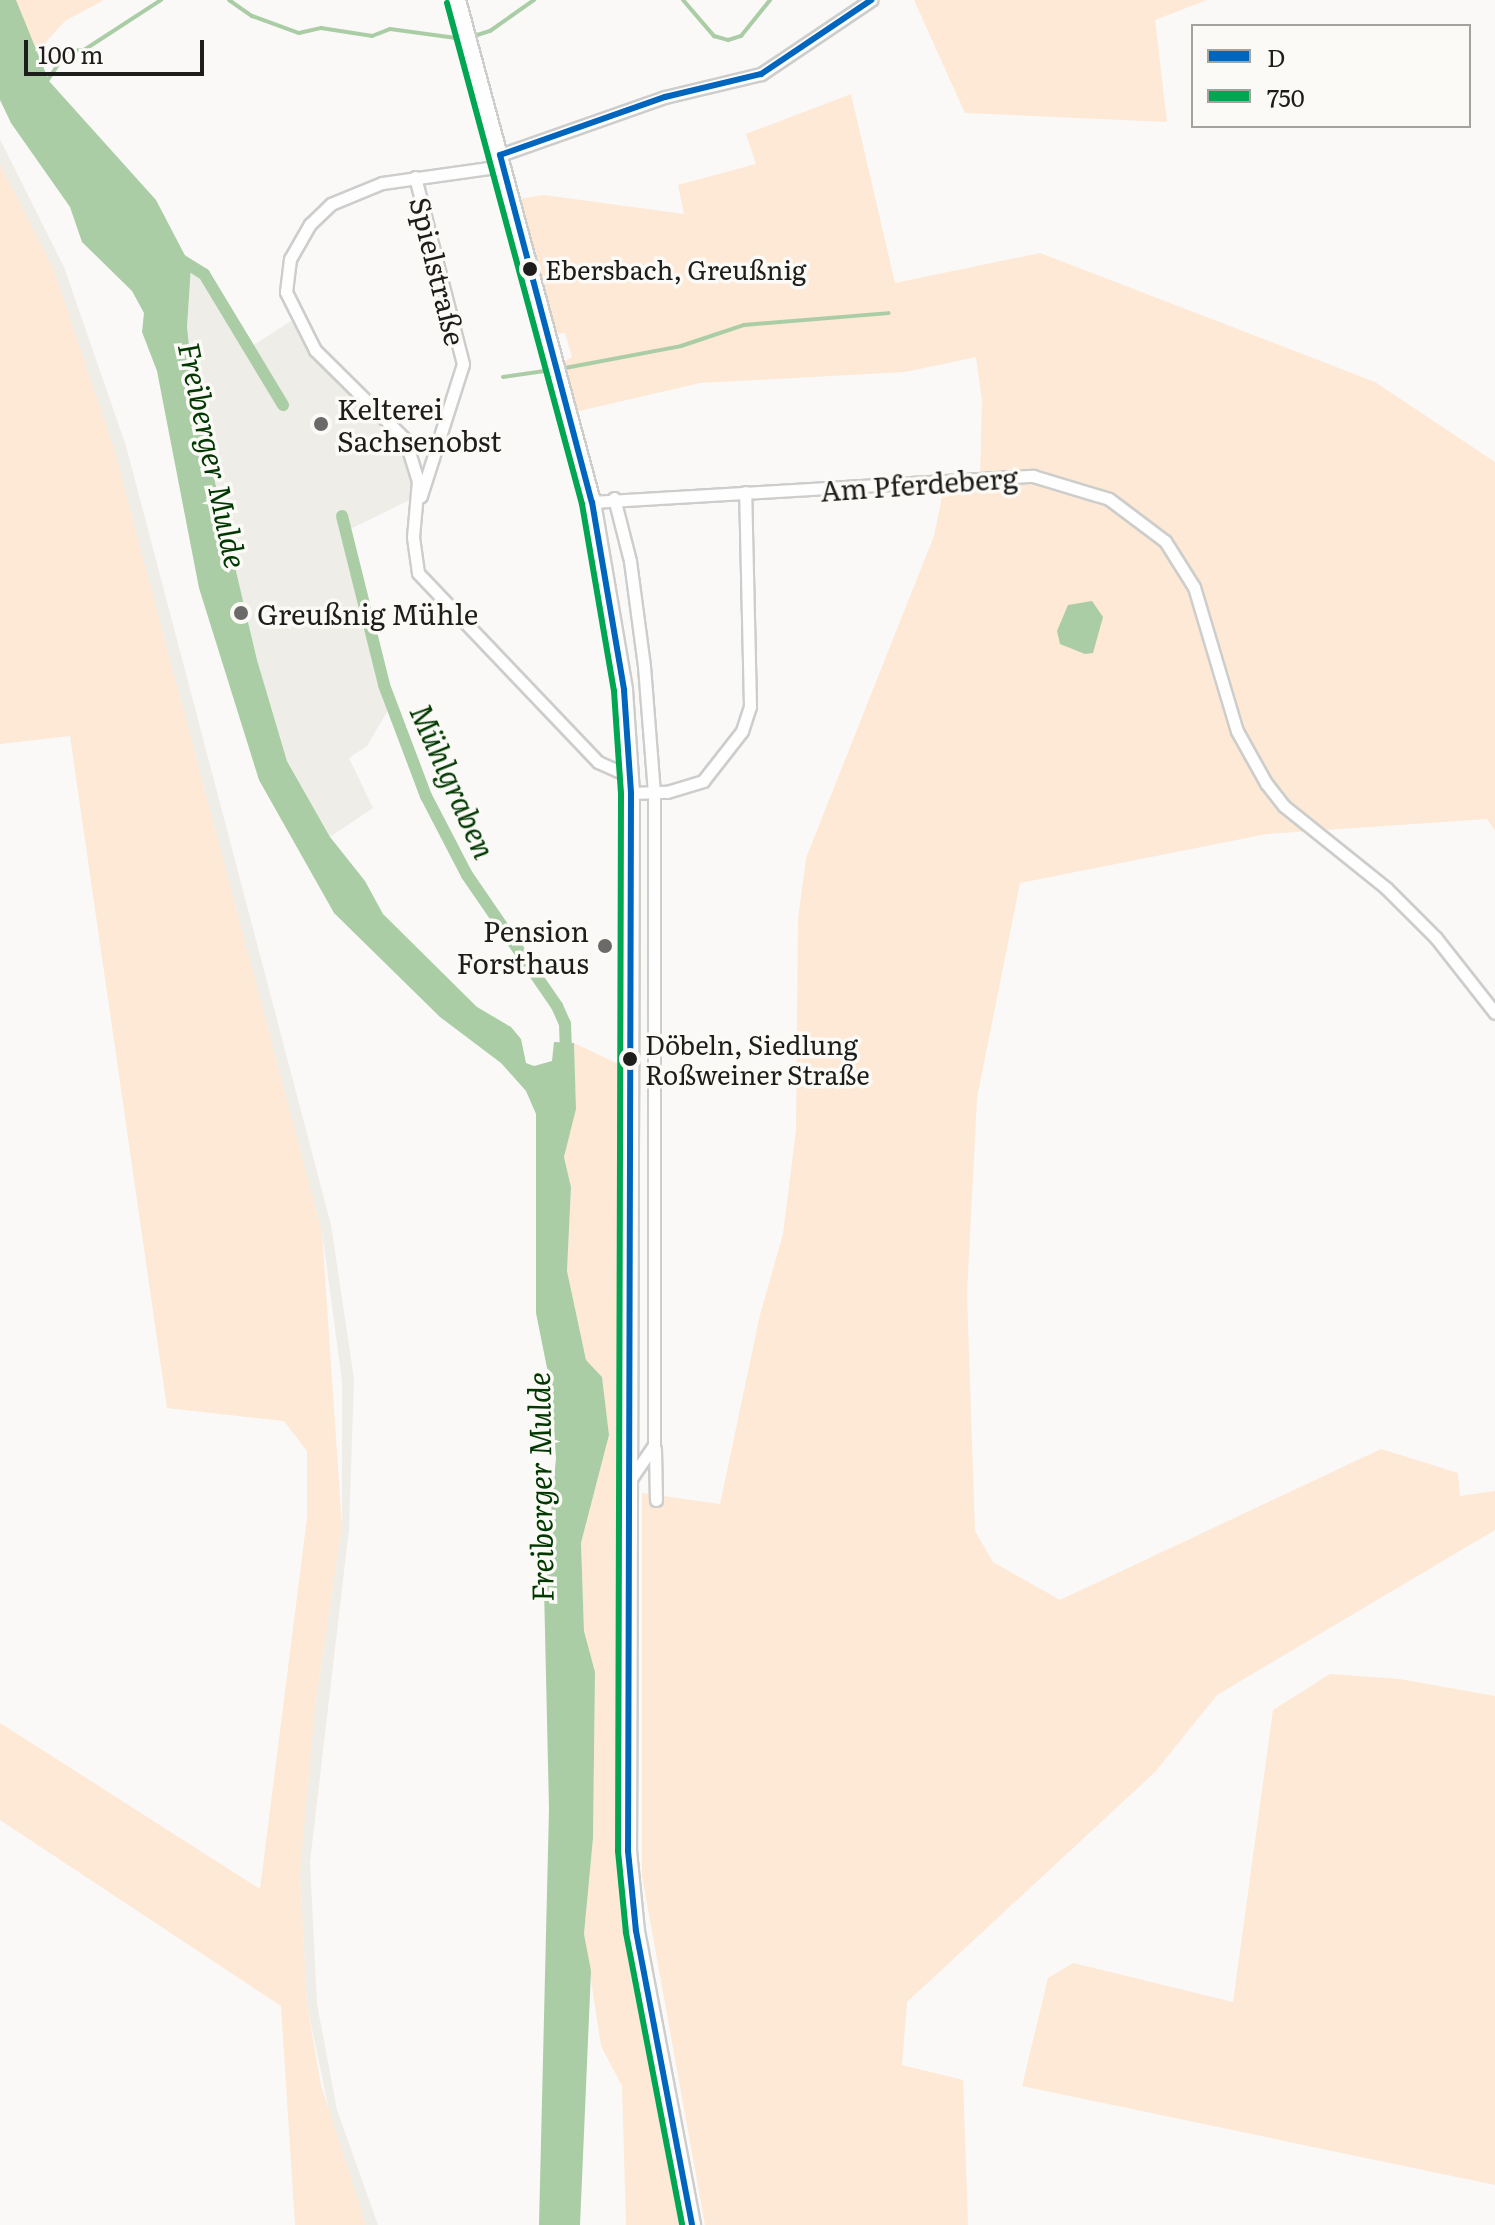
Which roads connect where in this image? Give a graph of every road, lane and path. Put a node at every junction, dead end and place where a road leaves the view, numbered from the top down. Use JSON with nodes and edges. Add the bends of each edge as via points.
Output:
{"nodes":[{"id":1,"x":457,"y":0,"type":"edge"},
{"id":2,"x":871,"y":0,"type":"edge"},
{"id":3,"x":502,"y":160,"type":"junction"},
{"id":4,"x":415,"y":177,"type":"junction"},
{"id":5,"x":745,"y":492,"type":"junction"},
{"id":6,"x":614,"y":498,"type":"junction"},
{"id":7,"x":418,"y":502,"type":"junction"},
{"id":8,"x":592,"y":502,"type":"junction"},
{"id":9,"x":630,"y":784,"type":"junction"},
{"id":10,"x":654,"y":792,"type":"junction"},
{"id":11,"x":630,"y":893,"type":"junction"},
{"id":12,"x":654,"y":893,"type":"junction"},
{"id":13,"x":1495,"y":1013,"type":"edge"},
{"id":14,"x":654,"y":1021,"type":"junction"},
{"id":15,"x":630,"y":1022,"type":"junction"},
{"id":16,"x":654,"y":1445,"type":"junction"},
{"id":17,"x":630,"y":1480,"type":"junction"},
{"id":18,"x":656,"y":1500,"type":"dead end"},
{"id":19,"x":692,"y":2225,"type":"edge"}],
"edges":[{"from":1,"to":3,"type":"main road"},
{"from":2,"to":3,"type":"street","via":[[761,74],[635,107]]},
{"from":3,"to":4,"type":"street"},
{"from":3,"to":8,"type":"main road"},
{"from":4,"to":7,"type":"street","name":"Spielstraße","via":[[463,364]]},
{"from":4,"to":7,"type":"street","via":[[382,183],[331,204],[310,224],[290,259],[286,292],[315,350],[405,439],[418,481]]},
{"from":5,"to":6,"type":"street","name":"Am Pferdeberg"},
{"from":5,"to":10,"type":"street","via":[[750,706],[742,731],[715,771],[681,789]]},
{"from":5,"to":13,"type":"street","name":"Am Pferdeberg","via":[[1033,476],[1109,499],[1145,521],[1194,587],[1237,731],[1266,783],[1284,806],[1386,888],[1436,938]]},
{"from":6,"to":8,"type":"street","name":"Am Pferdeberg"},
{"from":6,"to":10,"type":"street","via":[[642,651]]},
{"from":7,"to":9,"type":"street","via":[[413,561],[427,585],[598,762]]},
{"from":8,"to":9,"type":"main road","via":[[613,599]]},
{"from":9,"to":10,"type":"street"},
{"from":9,"to":11,"type":"main road"},
{"from":10,"to":12,"type":"street"},
{"from":11,"to":12,"type":"street"},
{"from":11,"to":15,"type":"main road"},
{"from":12,"to":14,"type":"street"},
{"from":14,"to":15,"type":"street"},
{"from":14,"to":16,"type":"street"},
{"from":15,"to":17,"type":"main road"},
{"from":16,"to":17,"type":"street"},
{"from":16,"to":18,"type":"street"},
{"from":17,"to":19,"type":"main road","via":[[629,1879]]}]}
